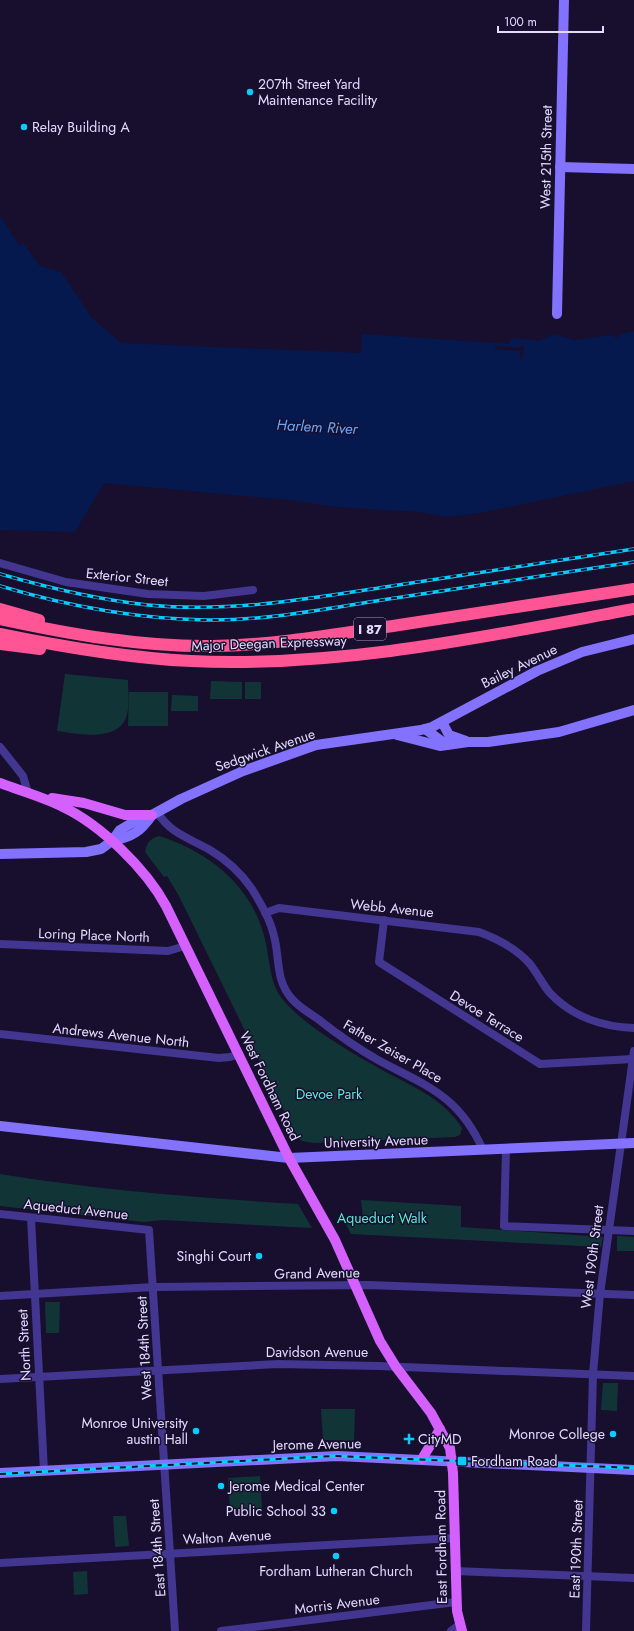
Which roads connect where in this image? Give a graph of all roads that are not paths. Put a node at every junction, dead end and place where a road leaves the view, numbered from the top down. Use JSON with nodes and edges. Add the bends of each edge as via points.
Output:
{"nodes":[{"id":1,"x":564,"y":0,"type":"edge"},
{"id":2,"x":560,"y":167,"type":"junction"},
{"id":3,"x":634,"y":169,"type":"edge"},
{"id":4,"x":557,"y":314,"type":"dead end"},
{"id":5,"x":0,"y":563,"type":"edge"},
{"id":6,"x":634,"y":589,"type":"edge"},
{"id":7,"x":253,"y":590,"type":"dead end"},
{"id":8,"x":0,"y":609,"type":"edge"},
{"id":9,"x":634,"y":609,"type":"edge"},
{"id":10,"x":0,"y":619,"type":"edge"},
{"id":11,"x":0,"y":634,"type":"edge"},
{"id":12,"x":104,"y":638,"type":"junction"},
{"id":13,"x":634,"y":639,"type":"edge"},
{"id":14,"x":0,"y":644,"type":"edge"},
{"id":15,"x":116,"y":654,"type":"junction"},
{"id":16,"x":634,"y":710,"type":"edge"},
{"id":17,"x":442,"y":722,"type":"junction"},
{"id":18,"x":423,"y":730,"type":"junction"},
{"id":19,"x":395,"y":734,"type":"junction"},
{"id":20,"x":468,"y":742,"type":"junction"},
{"id":21,"x":447,"y":746,"type":"junction"},
{"id":22,"x":0,"y":747,"type":"edge"},
{"id":23,"x":0,"y":783,"type":"edge"},
{"id":24,"x":30,"y":794,"type":"junction"},
{"id":25,"x":154,"y":814,"type":"junction"},
{"id":26,"x":112,"y":841,"type":"junction"},
{"id":27,"x":0,"y":854,"type":"edge"},
{"id":28,"x":265,"y":913,"type":"junction"},
{"id":29,"x":384,"y":920,"type":"junction"},
{"id":30,"x":0,"y":944,"type":"edge"},
{"id":31,"x":185,"y":946,"type":"junction"},
{"id":32,"x":634,"y":1028,"type":"edge"},
{"id":33,"x":0,"y":1034,"type":"edge"},
{"id":34,"x":239,"y":1054,"type":"junction"},
{"id":35,"x":633,"y":1055,"type":"edge"},
{"id":36,"x":0,"y":1126,"type":"edge"},
{"id":37,"x":634,"y":1143,"type":"edge"},
{"id":38,"x":621,"y":1144,"type":"junction"},
{"id":39,"x":506,"y":1148,"type":"junction"},
{"id":40,"x":483,"y":1150,"type":"junction"},
{"id":41,"x":289,"y":1158,"type":"junction"},
{"id":42,"x":0,"y":1214,"type":"edge"},
{"id":43,"x":31,"y":1218,"type":"junction"},
{"id":44,"x":149,"y":1230,"type":"joint"},
{"id":45,"x":608,"y":1230,"type":"junction"},
{"id":46,"x":634,"y":1231,"type":"edge"},
{"id":47,"x":355,"y":1286,"type":"junction"},
{"id":48,"x":154,"y":1287,"type":"junction"},
{"id":49,"x":34,"y":1294,"type":"junction"},
{"id":50,"x":600,"y":1294,"type":"junction"},
{"id":51,"x":634,"y":1295,"type":"edge"},
{"id":52,"x":0,"y":1296,"type":"edge"},
{"id":53,"x":396,"y":1367,"type":"junction"},
{"id":54,"x":158,"y":1371,"type":"junction"},
{"id":55,"x":593,"y":1374,"type":"junction"},
{"id":56,"x":634,"y":1376,"type":"edge"},
{"id":57,"x":39,"y":1377,"type":"junction"},
{"id":58,"x":0,"y":1379,"type":"edge"},
{"id":59,"x":440,"y":1429,"type":"junction"},
{"id":60,"x":422,"y":1459,"type":"junction"},
{"id":61,"x":453,"y":1461,"type":"junction"},
{"id":62,"x":165,"y":1464,"type":"junction"},
{"id":63,"x":592,"y":1468,"type":"junction"},
{"id":64,"x":634,"y":1470,"type":"edge"},
{"id":65,"x":44,"y":1471,"type":"junction"},
{"id":66,"x":0,"y":1474,"type":"edge"},
{"id":67,"x":455,"y":1538,"type":"junction"},
{"id":68,"x":170,"y":1553,"type":"junction"},
{"id":69,"x":0,"y":1563,"type":"edge"},
{"id":70,"x":455,"y":1570,"type":"junction"},
{"id":71,"x":588,"y":1577,"type":"junction"},
{"id":72,"x":634,"y":1578,"type":"edge"},
{"id":73,"x":456,"y":1602,"type":"junction"},
{"id":74,"x":457,"y":1629,"type":"edge"},
{"id":75,"x":175,"y":1631,"type":"edge"},
{"id":76,"x":221,"y":1631,"type":"edge"},
{"id":77,"x":586,"y":1631,"type":"edge"}],
"edges":[{"from":1,"to":2,"type":"street","name":"West 215th Street"},
{"from":2,"to":3,"type":"street"},
{"from":2,"to":4,"type":"street","name":"West 215th Street"},
{"from":5,"to":7,"type":"street","name":"Exterior Street","via":[[66,582],[148,594],[204,596]]},
{"from":6,"to":12,"type":"highway","name":"Major Deegan Expressway","number":"I 87","via":[[290,641],[188,646]]},
{"from":8,"to":12,"type":"highway"},
{"from":9,"to":15,"type":"highway","name":"Major Deegan Expressway","number":"I 87","via":[[423,646],[321,658],[218,662]]},
{"from":10,"to":12,"type":"highway","name":"Major Deegan Expressway","number":"I 87"},
{"from":11,"to":15,"type":"highway","name":"Major Deegan Expressway","number":"I 87"},
{"from":13,"to":17,"type":"street","name":"Bailey Avenue","via":[[582,652],[537,671]]},
{"from":14,"to":15,"type":"highway"},
{"from":16,"to":20,"type":"street","name":"Sedgwick Avenue","via":[[559,732],[488,742]]},
{"from":17,"to":18,"type":"street","name":"Bailey Avenue"},
{"from":17,"to":20,"type":"street","name":"Sedgwick Avenue","via":[[449,734]]},
{"from":18,"to":19,"type":"street","name":"Sedgwick Avenue"},
{"from":18,"to":21,"type":"street"},
{"from":19,"to":21,"type":"street","name":"Sedgwick Avenue","via":[[412,740]]},
{"from":19,"to":25,"type":"street","name":"Sedgwick Avenue","via":[[316,745],[243,770]]},
{"from":20,"to":21,"type":"street","name":"Sedgwick Avenue"},
{"from":22,"to":24,"type":"street","via":[[22,776]]},
{"from":23,"to":24,"type":"main road","name":"West Fordham Road"},
{"from":24,"to":25,"type":"main road","via":[[84,803],[125,815]]},
{"from":24,"to":26,"type":"main road","name":"West Fordham Road","via":[[68,809]]},
{"from":25,"to":26,"type":"street","name":"Sedgwick Avenue","via":[[129,838]]},
{"from":25,"to":28,"type":"street","via":[[169,828],[211,851],[237,870]]},
{"from":26,"to":27,"type":"street","name":"Sedgwick Avenue","via":[[90,852]]},
{"from":26,"to":31,"type":"main road","name":"West Fordham Road","via":[[160,895]]},
{"from":28,"to":29,"type":"street","name":"Webb Avenue","via":[[279,908]]},
{"from":28,"to":40,"type":"street","name":"Father Zeiser Place","via":[[274,935],[280,980],[292,999],[354,1045],[421,1081],[443,1096],[471,1127]]},
{"from":29,"to":32,"type":"street","name":"Webb Avenue","via":[[466,929],[491,936],[521,955],[550,993],[572,1011],[603,1024]]},
{"from":29,"to":35,"type":"street","name":"Devoe Terrace","via":[[379,962],[540,1064]]},
{"from":30,"to":31,"type":"street","name":"Loring Place North","via":[[168,951]]},
{"from":31,"to":34,"type":"main road","name":"West Fordham Road"},
{"from":33,"to":34,"type":"street","name":"Andrews Avenue North","via":[[219,1058]]},
{"from":34,"to":41,"type":"main road","name":"West Fordham Road"},
{"from":35,"to":38,"type":"street","name":"West 190th Street"},
{"from":36,"to":41,"type":"street","name":"University Avenue"},
{"from":37,"to":38,"type":"street","name":"University Avenue"},
{"from":38,"to":39,"type":"street","name":"University Avenue"},
{"from":38,"to":45,"type":"street","name":"West 190th Street"},
{"from":39,"to":40,"type":"street","name":"University Avenue"},
{"from":39,"to":45,"type":"street","via":[[504,1226]]},
{"from":40,"to":41,"type":"street","name":"University Avenue"},
{"from":41,"to":47,"type":"main road","name":"West Fordham Road","via":[[335,1240]]},
{"from":42,"to":43,"type":"street","name":"Aqueduct Avenue"},
{"from":43,"to":44,"type":"street","name":"Aqueduct Avenue"},
{"from":43,"to":49,"type":"street","name":"North Street"},
{"from":44,"to":48,"type":"street","name":"West 184th Street"},
{"from":45,"to":46,"type":"street"},
{"from":45,"to":50,"type":"street","name":"West 190th Street"},
{"from":47,"to":48,"type":"street","name":"Grand Avenue"},
{"from":47,"to":50,"type":"street","name":"Grand Avenue"},
{"from":47,"to":53,"type":"main road","name":"West Fordham Road","via":[[378,1336]]},
{"from":48,"to":49,"type":"street","name":"Grand Avenue"},
{"from":48,"to":54,"type":"street","name":"West 184th Street"},
{"from":49,"to":52,"type":"street","name":"Grand Avenue"},
{"from":49,"to":57,"type":"street","name":"North Street"},
{"from":50,"to":51,"type":"street","name":"Grand Avenue"},
{"from":50,"to":55,"type":"street","name":"West 190th Street"},
{"from":53,"to":54,"type":"street","name":"Davidson Avenue","via":[[278,1364]]},
{"from":53,"to":55,"type":"street","name":"Davidson Avenue"},
{"from":53,"to":59,"type":"main road","name":"West Fordham Road"},
{"from":54,"to":57,"type":"street","name":"Davidson Avenue"},
{"from":54,"to":62,"type":"street","name":"West 184th Street"},
{"from":55,"to":56,"type":"street","name":"Davidson Avenue"},
{"from":55,"to":63,"type":"street","name":"West 190th Street"},
{"from":57,"to":58,"type":"street","name":"Davidson Avenue"},
{"from":57,"to":65,"type":"street","name":"North Street"},
{"from":59,"to":60,"type":"main road"},
{"from":59,"to":61,"type":"main road","name":"West Fordham Road","via":[[450,1448]]},
{"from":60,"to":61,"type":"street","name":"Jerome Avenue"},
{"from":60,"to":62,"type":"street","name":"Jerome Avenue","via":[[316,1456]]},
{"from":61,"to":63,"type":"street","name":"Jerome Avenue"},
{"from":61,"to":67,"type":"main road","name":"East Fordham Road"},
{"from":62,"to":65,"type":"street","name":"Jerome Avenue"},
{"from":62,"to":68,"type":"street","name":"East 184th Street"},
{"from":63,"to":64,"type":"street","name":"Jerome Avenue"},
{"from":63,"to":71,"type":"street","name":"East 190th Street"},
{"from":65,"to":66,"type":"street","name":"Jerome Avenue"},
{"from":67,"to":68,"type":"street","name":"Walton Avenue"},
{"from":67,"to":70,"type":"main road","name":"East Fordham Road"},
{"from":68,"to":69,"type":"street","name":"Walton Avenue"},
{"from":68,"to":75,"type":"street","name":"East 184th Street"},
{"from":70,"to":71,"type":"street"},
{"from":70,"to":73,"type":"main road","name":"East Fordham Road"},
{"from":71,"to":72,"type":"street"},
{"from":71,"to":77,"type":"street","name":"East 190th Street"},
{"from":73,"to":74,"type":"main road","name":"East Fordham Road"},
{"from":73,"to":76,"type":"street","name":"Morris Avenue"}]}
